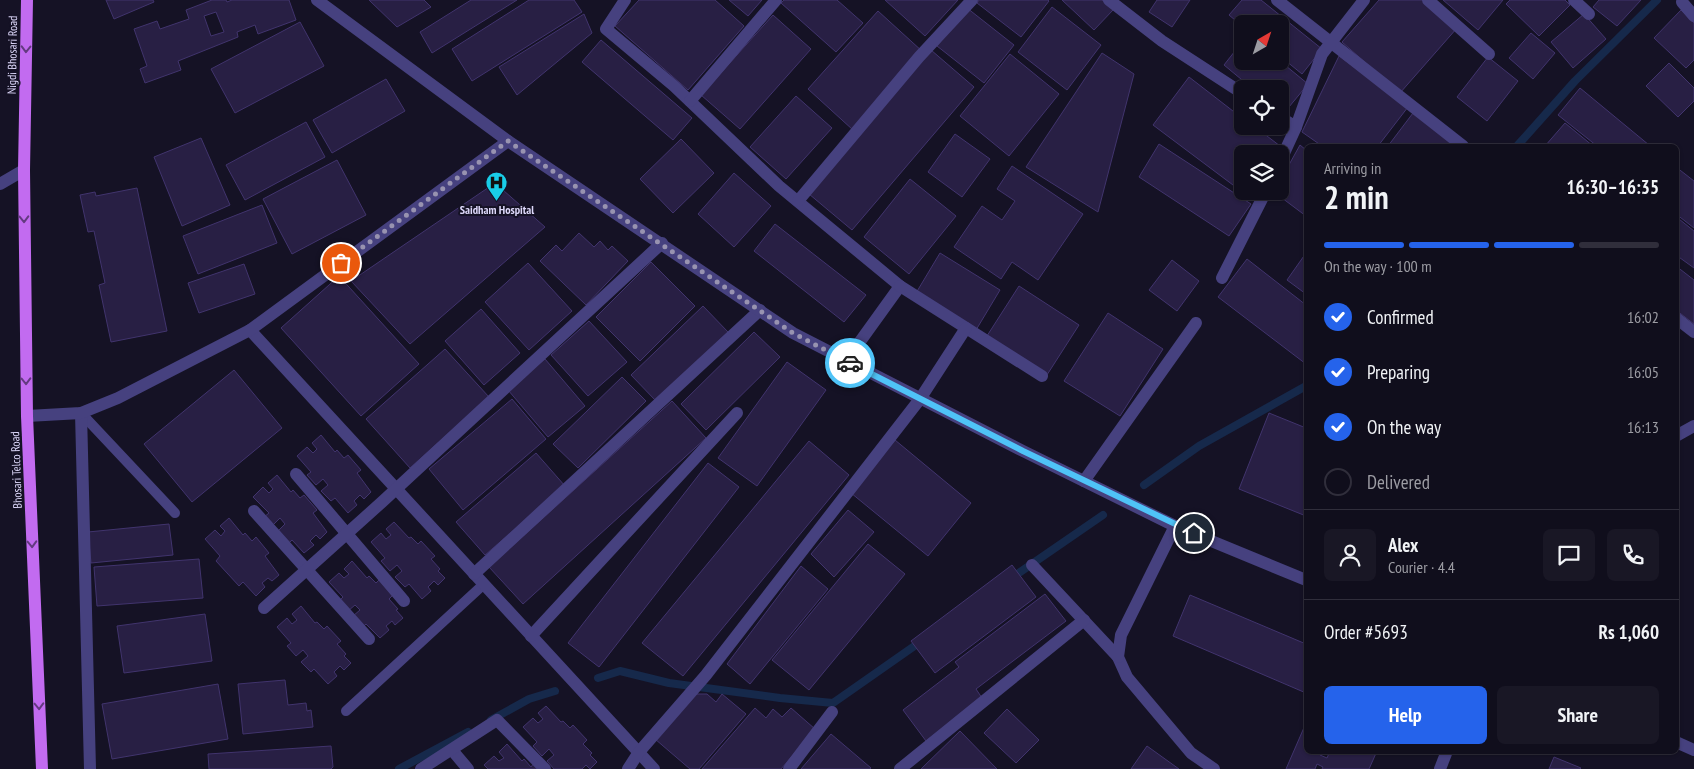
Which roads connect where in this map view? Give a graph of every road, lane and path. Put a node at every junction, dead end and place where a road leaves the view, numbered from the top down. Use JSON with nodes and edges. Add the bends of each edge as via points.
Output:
{"nodes":[{"id":1,"x":27,"y":0,"type":"edge"},
{"id":2,"x":317,"y":0,"type":"edge"},
{"id":3,"x":625,"y":0,"type":"edge"},
{"id":4,"x":776,"y":0,"type":"edge"},
{"id":5,"x":972,"y":0,"type":"edge"},
{"id":6,"x":1109,"y":0,"type":"edge"},
{"id":7,"x":1276,"y":0,"type":"edge"},
{"id":8,"x":1364,"y":0,"type":"edge"},
{"id":9,"x":1428,"y":0,"type":"edge"},
{"id":10,"x":1574,"y":0,"type":"edge"},
{"id":11,"x":1682,"y":2,"type":"dead end"},
{"id":12,"x":1589,"y":14,"type":"dead end"},
{"id":13,"x":1694,"y":16,"type":"edge"},
{"id":14,"x":1331,"y":42,"type":"junction"},
{"id":15,"x":1489,"y":54,"type":"dead end"},
{"id":16,"x":1234,"y":88,"type":"edge"},
{"id":17,"x":690,"y":101,"type":"junction"},
{"id":18,"x":1289,"y":123,"type":"edge"},
{"id":19,"x":1296,"y":127,"type":"junction"},
{"id":20,"x":508,"y":141,"type":"junction"},
{"id":21,"x":1460,"y":144,"type":"edge"},
{"id":22,"x":1288,"y":145,"type":"edge"},
{"id":23,"x":24,"y":170,"type":"junction"},
{"id":24,"x":0,"y":184,"type":"edge"},
{"id":25,"x":1261,"y":200,"type":"edge"},
{"id":26,"x":798,"y":201,"type":"junction"},
{"id":27,"x":662,"y":244,"type":"junction"},
{"id":28,"x":1222,"y":278,"type":"dead end"},
{"id":29,"x":900,"y":286,"type":"junction"},
{"id":30,"x":760,"y":310,"type":"junction"},
{"id":31,"x":1679,"y":320,"type":"edge"},
{"id":32,"x":1196,"y":323,"type":"dead end"},
{"id":33,"x":966,"y":328,"type":"junction"},
{"id":34,"x":250,"y":330,"type":"junction"},
{"id":35,"x":1694,"y":332,"type":"edge"},
{"id":36,"x":846,"y":361,"type":"junction"},
{"id":37,"x":1042,"y":376,"type":"dead end"},
{"id":38,"x":920,"y":399,"type":"junction"},
{"id":39,"x":81,"y":413,"type":"junction"},
{"id":40,"x":737,"y":413,"type":"dead end"},
{"id":41,"x":27,"y":416,"type":"junction"},
{"id":42,"x":1694,"y":426,"type":"edge"},
{"id":43,"x":1679,"y":434,"type":"edge"},
{"id":44,"x":296,"y":474,"type":"dead end"},
{"id":45,"x":1084,"y":481,"type":"junction"},
{"id":46,"x":395,"y":489,"type":"junction"},
{"id":47,"x":254,"y":511,"type":"dead end"},
{"id":48,"x":175,"y":514,"type":"dead end"},
{"id":49,"x":1175,"y":526,"type":"junction"},
{"id":50,"x":346,"y":534,"type":"junction"},
{"id":51,"x":1032,"y":565,"type":"dead end"},
{"id":52,"x":307,"y":569,"type":"junction"},
{"id":53,"x":474,"y":574,"type":"junction"},
{"id":54,"x":1304,"y":579,"type":"edge"},
{"id":55,"x":484,"y":584,"type":"junction"},
{"id":56,"x":404,"y":601,"type":"dead end"},
{"id":57,"x":264,"y":608,"type":"dead end"},
{"id":58,"x":1084,"y":620,"type":"junction"},
{"id":59,"x":531,"y":636,"type":"junction"},
{"id":60,"x":369,"y":639,"type":"dead end"},
{"id":61,"x":1118,"y":657,"type":"junction"},
{"id":62,"x":346,"y":711,"type":"dead end"},
{"id":63,"x":832,"y":712,"type":"dead end"},
{"id":64,"x":1679,"y":743,"type":"edge"},
{"id":65,"x":452,"y":750,"type":"junction"},
{"id":66,"x":1694,"y":750,"type":"edge"},
{"id":67,"x":639,"y":752,"type":"junction"},
{"id":68,"x":1446,"y":754,"type":"edge"},
{"id":69,"x":42,"y":769,"type":"edge"},
{"id":70,"x":90,"y":769,"type":"edge"},
{"id":71,"x":420,"y":769,"type":"edge"},
{"id":72,"x":468,"y":769,"type":"edge"},
{"id":73,"x":545,"y":769,"type":"edge"},
{"id":74,"x":628,"y":769,"type":"edge"},
{"id":75,"x":654,"y":769,"type":"edge"},
{"id":76,"x":789,"y":769,"type":"edge"},
{"id":77,"x":900,"y":769,"type":"edge"},
{"id":78,"x":1214,"y":769,"type":"edge"},
{"id":79,"x":1440,"y":769,"type":"edge"}],
"edges":[{"from":1,"to":23,"type":"main road","name":"Nigdi Bhosari Road","one_way":true},
{"from":2,"to":20,"type":"street"},
{"from":3,"to":17,"type":"street","via":[[606,29]]},
{"from":4,"to":17,"type":"street"},
{"from":5,"to":26,"type":"street","via":[[919,57]]},
{"from":6,"to":16,"type":"street"},
{"from":7,"to":14,"type":"street"},
{"from":8,"to":14,"type":"street"},
{"from":9,"to":15,"type":"street"},
{"from":10,"to":12,"type":"street"},
{"from":11,"to":13,"type":"street"},
{"from":14,"to":19,"type":"street","via":[[1322,54]]},
{"from":14,"to":21,"type":"street"},
{"from":17,"to":26,"type":"street"},
{"from":18,"to":19,"type":"street"},
{"from":19,"to":22,"type":"street"},
{"from":20,"to":27,"type":"street"},
{"from":20,"to":34,"type":"street"},
{"from":23,"to":24,"type":"street"},
{"from":23,"to":41,"type":"main road","name":"Bhosari Telco Road","one_way":true},
{"from":25,"to":28,"type":"street"},
{"from":26,"to":29,"type":"street"},
{"from":27,"to":30,"type":"street"},
{"from":27,"to":46,"type":"street"},
{"from":29,"to":33,"type":"street"},
{"from":29,"to":36,"type":"street"},
{"from":30,"to":36,"type":"street","via":[[793,333]]},
{"from":30,"to":53,"type":"street"},
{"from":31,"to":35,"type":"street"},
{"from":32,"to":45,"type":"street"},
{"from":33,"to":37,"type":"street"},
{"from":33,"to":38,"type":"street"},
{"from":34,"to":39,"type":"street","via":[[118,398]]},
{"from":34,"to":46,"type":"street"},
{"from":36,"to":38,"type":"street"},
{"from":38,"to":45,"type":"street"},
{"from":38,"to":67,"type":"street","via":[[706,675]]},
{"from":39,"to":41,"type":"street"},
{"from":39,"to":48,"type":"lane"},
{"from":39,"to":70,"type":"street"},
{"from":40,"to":59,"type":"street"},
{"from":41,"to":69,"type":"main road","name":"Bhosari Telco Road","one_way":true},
{"from":42,"to":43,"type":"street"},
{"from":44,"to":50,"type":"street"},
{"from":45,"to":49,"type":"street"},
{"from":46,"to":50,"type":"street"},
{"from":46,"to":53,"type":"street"},
{"from":47,"to":52,"type":"street"},
{"from":49,"to":54,"type":"street"},
{"from":49,"to":61,"type":"street","via":[[1121,635]]},
{"from":50,"to":52,"type":"street"},
{"from":50,"to":56,"type":"street"},
{"from":51,"to":58,"type":"street"},
{"from":52,"to":57,"type":"street"},
{"from":52,"to":60,"type":"street"},
{"from":53,"to":55,"type":"street"},
{"from":55,"to":59,"type":"street"},
{"from":55,"to":62,"type":"lane"},
{"from":58,"to":61,"type":"street"},
{"from":58,"to":77,"type":"street"},
{"from":59,"to":67,"type":"street"},
{"from":61,"to":78,"type":"street","via":[[1127,677],[1191,753]]},
{"from":63,"to":76,"type":"street"},
{"from":64,"to":66,"type":"street"},
{"from":65,"to":71,"type":"street"},
{"from":65,"to":72,"type":"street"},
{"from":65,"to":73,"type":"street","via":[[497,720]]},
{"from":67,"to":74,"type":"street"},
{"from":67,"to":75,"type":"street"},
{"from":68,"to":79,"type":"street"}]}
